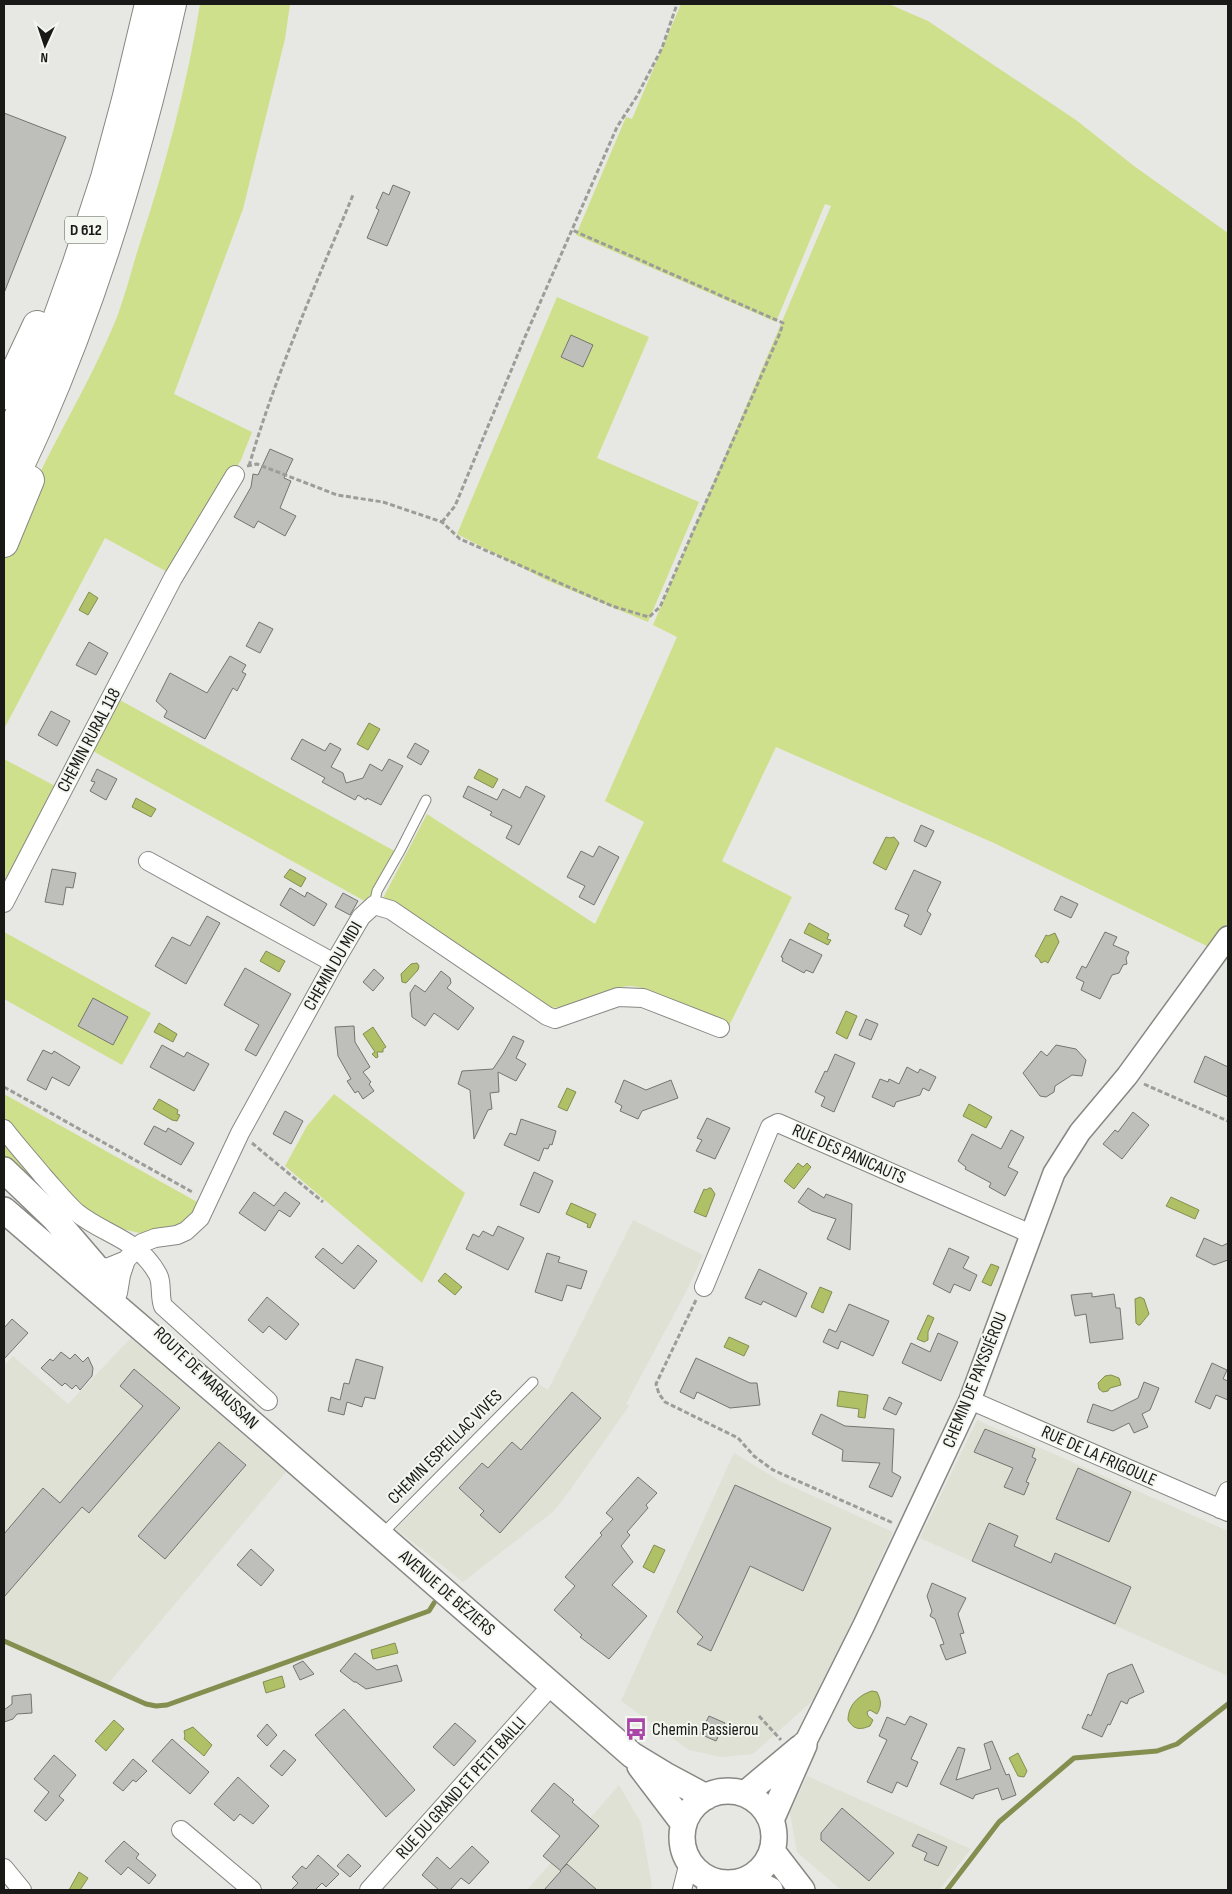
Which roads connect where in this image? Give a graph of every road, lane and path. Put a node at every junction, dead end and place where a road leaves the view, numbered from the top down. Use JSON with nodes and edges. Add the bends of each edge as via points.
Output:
{"nodes":[{"id":1,"x":149,"y":4,"type":"edge"},
{"id":2,"x":172,"y":4,"type":"edge"},
{"id":3,"x":677,"y":4,"type":"edge"},
{"id":4,"x":353,"y":195,"type":"dead end"},
{"id":5,"x":90,"y":220,"type":"junction"},
{"id":6,"x":572,"y":230,"type":"junction"},
{"id":7,"x":4,"y":395,"type":"edge"},
{"id":8,"x":39,"y":425,"type":"junction"},
{"id":9,"x":4,"y":450,"type":"edge"},
{"id":10,"x":242,"y":470,"type":"junction"},
{"id":11,"x":4,"y":500,"type":"edge"},
{"id":12,"x":442,"y":522,"type":"junction"},
{"id":13,"x":4,"y":543,"type":"edge"},
{"id":14,"x":426,"y":800,"type":"dead end"},
{"id":15,"x":148,"y":861,"type":"dead end"},
{"id":16,"x":4,"y":903,"type":"edge"},
{"id":17,"x":374,"y":905,"type":"junction"},
{"id":18,"x":1228,"y":937,"type":"edge"},
{"id":19,"x":334,"y":963,"type":"junction"},
{"id":20,"x":720,"y":1028,"type":"dead end"},
{"id":21,"x":1127,"y":1076,"type":"junction"},
{"id":22,"x":4,"y":1087,"type":"edge"},
{"id":23,"x":1228,"y":1121,"type":"edge"},
{"id":24,"x":4,"y":1129,"type":"edge"},
{"id":25,"x":240,"y":1133,"type":"junction"},
{"id":26,"x":4,"y":1170,"type":"edge"},
{"id":27,"x":209,"y":1201,"type":"junction"},
{"id":28,"x":323,"y":1202,"type":"dead end"},
{"id":29,"x":4,"y":1210,"type":"edge"},
{"id":30,"x":1031,"y":1234,"type":"junction"},
{"id":31,"x":131,"y":1254,"type":"junction"},
{"id":32,"x":96,"y":1269,"type":"junction"},
{"id":33,"x":704,"y":1287,"type":"joint"},
{"id":34,"x":118,"y":1293,"type":"junction"},
{"id":35,"x":533,"y":1382,"type":"dead end"},
{"id":36,"x":268,"y":1400,"type":"dead end"},
{"id":37,"x":970,"y":1400,"type":"junction"},
{"id":38,"x":262,"y":1432,"type":"junction"},
{"id":39,"x":1228,"y":1491,"type":"edge"},
{"id":40,"x":1224,"y":1511,"type":"edge"},
{"id":41,"x":909,"y":1530,"type":"junction"},
{"id":42,"x":381,"y":1536,"type":"junction"},
{"id":43,"x":552,"y":1685,"type":"junction"},
{"id":44,"x":804,"y":1745,"type":"junction"},
{"id":45,"x":632,"y":1755,"type":"junction"},
{"id":46,"x":745,"y":1794,"type":"junction"},
{"id":47,"x":706,"y":1797,"type":"junction"},
{"id":48,"x":771,"y":1820,"type":"junction"},
{"id":49,"x":684,"y":1824,"type":"junction"},
{"id":50,"x":181,"y":1830,"type":"dead end"},
{"id":51,"x":772,"y":1851,"type":"junction"},
{"id":52,"x":689,"y":1862,"type":"junction"},
{"id":53,"x":4,"y":1868,"type":"edge"},
{"id":54,"x":759,"y":1884,"type":"edge"},
{"id":55,"x":711,"y":1886,"type":"edge"},
{"id":56,"x":22,"y":1890,"type":"edge"},
{"id":57,"x":252,"y":1890,"type":"edge"},
{"id":58,"x":370,"y":1890,"type":"edge"},
{"id":59,"x":682,"y":1890,"type":"edge"},
{"id":60,"x":802,"y":1890,"type":"edge"}],
"edges":[{"from":1,"to":5,"type":"highway","number":"D 612","via":[[105,178]]},
{"from":2,"to":8,"type":"highway","number":"D 612","via":[[140,135],[114,222],[75,335]]},
{"from":3,"to":6,"type":"path","via":[[662,48],[617,127]]},
{"from":4,"to":10,"type":"path"},
{"from":5,"to":7,"type":"highway"},
{"from":5,"to":9,"type":"highway","number":"D 612","via":[[44,355]]},
{"from":6,"to":12,"type":"path","via":[[455,506]]},
{"from":6,"to":12,"type":"path","via":[[783,323],[660,607],[649,617],[612,606],[460,539]]},
{"from":8,"to":11,"type":"highway","number":"D 612"},
{"from":8,"to":13,"type":"highway","via":[[35,468]]},
{"from":10,"to":12,"type":"path","via":[[257,464],[337,495],[383,502]]},
{"from":10,"to":16,"type":"street","name":"CHEMIN RURAL 118","via":[[173,578]]},
{"from":14,"to":17,"type":"lane","via":[[377,891]]},
{"from":15,"to":19,"type":"street"},
{"from":17,"to":19,"type":"street","name":"CHEMIN DU MIDI","via":[[360,917]]},
{"from":17,"to":20,"type":"street","name":"CHEMIN DU MIDI","via":[[391,910],[555,1019],[618,997],[643,998]]},
{"from":18,"to":21,"type":"street","name":"CHEMIN DE PAYSSIÉROU"},
{"from":19,"to":25,"type":"street","name":"CHEMIN DU MIDI"},
{"from":21,"to":23,"type":"path"},
{"from":21,"to":30,"type":"street","name":"CHEMIN DE PAYSSIÉROU","via":[[1080,1132],[1054,1173]]},
{"from":22,"to":27,"type":"path"},
{"from":24,"to":31,"type":"street","via":[[67,1204],[89,1221],[127,1241]]},
{"from":25,"to":27,"type":"street","name":"CHEMIN DU MIDI"},
{"from":25,"to":28,"type":"path"},
{"from":26,"to":32,"type":"main road","name":"ROUTE DE MARAUSSAN","via":[[54,1218]]},
{"from":27,"to":31,"type":"street","name":"CHEMIN DU MIDI","via":[[200,1218],[186,1231],[142,1243]]},
{"from":29,"to":38,"type":"main road","name":"ROUTE DE MARAUSSAN"},
{"from":30,"to":33,"type":"street","name":"RUE DES PANICAUTS","via":[[778,1123],[770,1127]]},
{"from":30,"to":37,"type":"street","name":"CHEMIN DE PAYSSIÉROU"},
{"from":31,"to":32,"type":"street","name":"CHEMIN DU MIDI","via":[[109,1267]]},
{"from":31,"to":34,"type":"street","via":[[121,1275]]},
{"from":31,"to":36,"type":"street","via":[[158,1274],[163,1306]]},
{"from":32,"to":34,"type":"main road","name":"ROUTE DE MARAUSSAN"},
{"from":33,"to":41,"type":"path","via":[[656,1384],[665,1402],[738,1438],[773,1470]]},
{"from":34,"to":38,"type":"main road","name":"ROUTE DE MARAUSSAN"},
{"from":35,"to":42,"type":"lane","name":"CHEMIN ESPEILLAC VIVES"},
{"from":37,"to":40,"type":"street","name":"RUE DE LA FRIGOULE"},
{"from":37,"to":41,"type":"street","name":"CHEMIN DE PAYSSIÉROU"},
{"from":38,"to":42,"type":"main road","name":"AVENUE DE BÉZIERS"},
{"from":39,"to":40,"type":"street"},
{"from":41,"to":44,"type":"street","name":"CHEMIN DE PAYSSIÉROU"},
{"from":42,"to":43,"type":"main road","name":"AVENUE DE BÉZIERS"},
{"from":43,"to":45,"type":"main road","name":"AVENUE DE BÉZIERS"},
{"from":43,"to":58,"type":"street","name":"RUE DU GRAND ET PETIT BAILLI"},
{"from":44,"to":46,"type":"main road","name":"CHEMIN DE PAYSSIÉROU"},
{"from":44,"to":48,"type":"main road","name":"CHEMIN DE PAYSSIÉROU"},
{"from":45,"to":47,"type":"main road","name":"AVENUE DE BÉZIERS"},
{"from":45,"to":49,"type":"main road","name":"AVENUE DE BÉZIERS"},
{"from":46,"to":47,"type":"main road","via":[[718,1792]]},
{"from":46,"to":48,"type":"main road","via":[[765,1809]]},
{"from":47,"to":49,"type":"main road","via":[[696,1804]]},
{"from":48,"to":51,"type":"main road","via":[[774,1835]]},
{"from":49,"to":52,"type":"main road","via":[[682,1837]]},
{"from":50,"to":57,"type":"street"},
{"from":51,"to":54,"type":"main road","via":[[759,1872]]},
{"from":51,"to":60,"type":"main road"},
{"from":52,"to":55,"type":"main road"},
{"from":52,"to":59,"type":"street"},
{"from":53,"to":56,"type":"street"},
{"from":54,"to":55,"type":"main road","via":[[738,1882]]}]}
